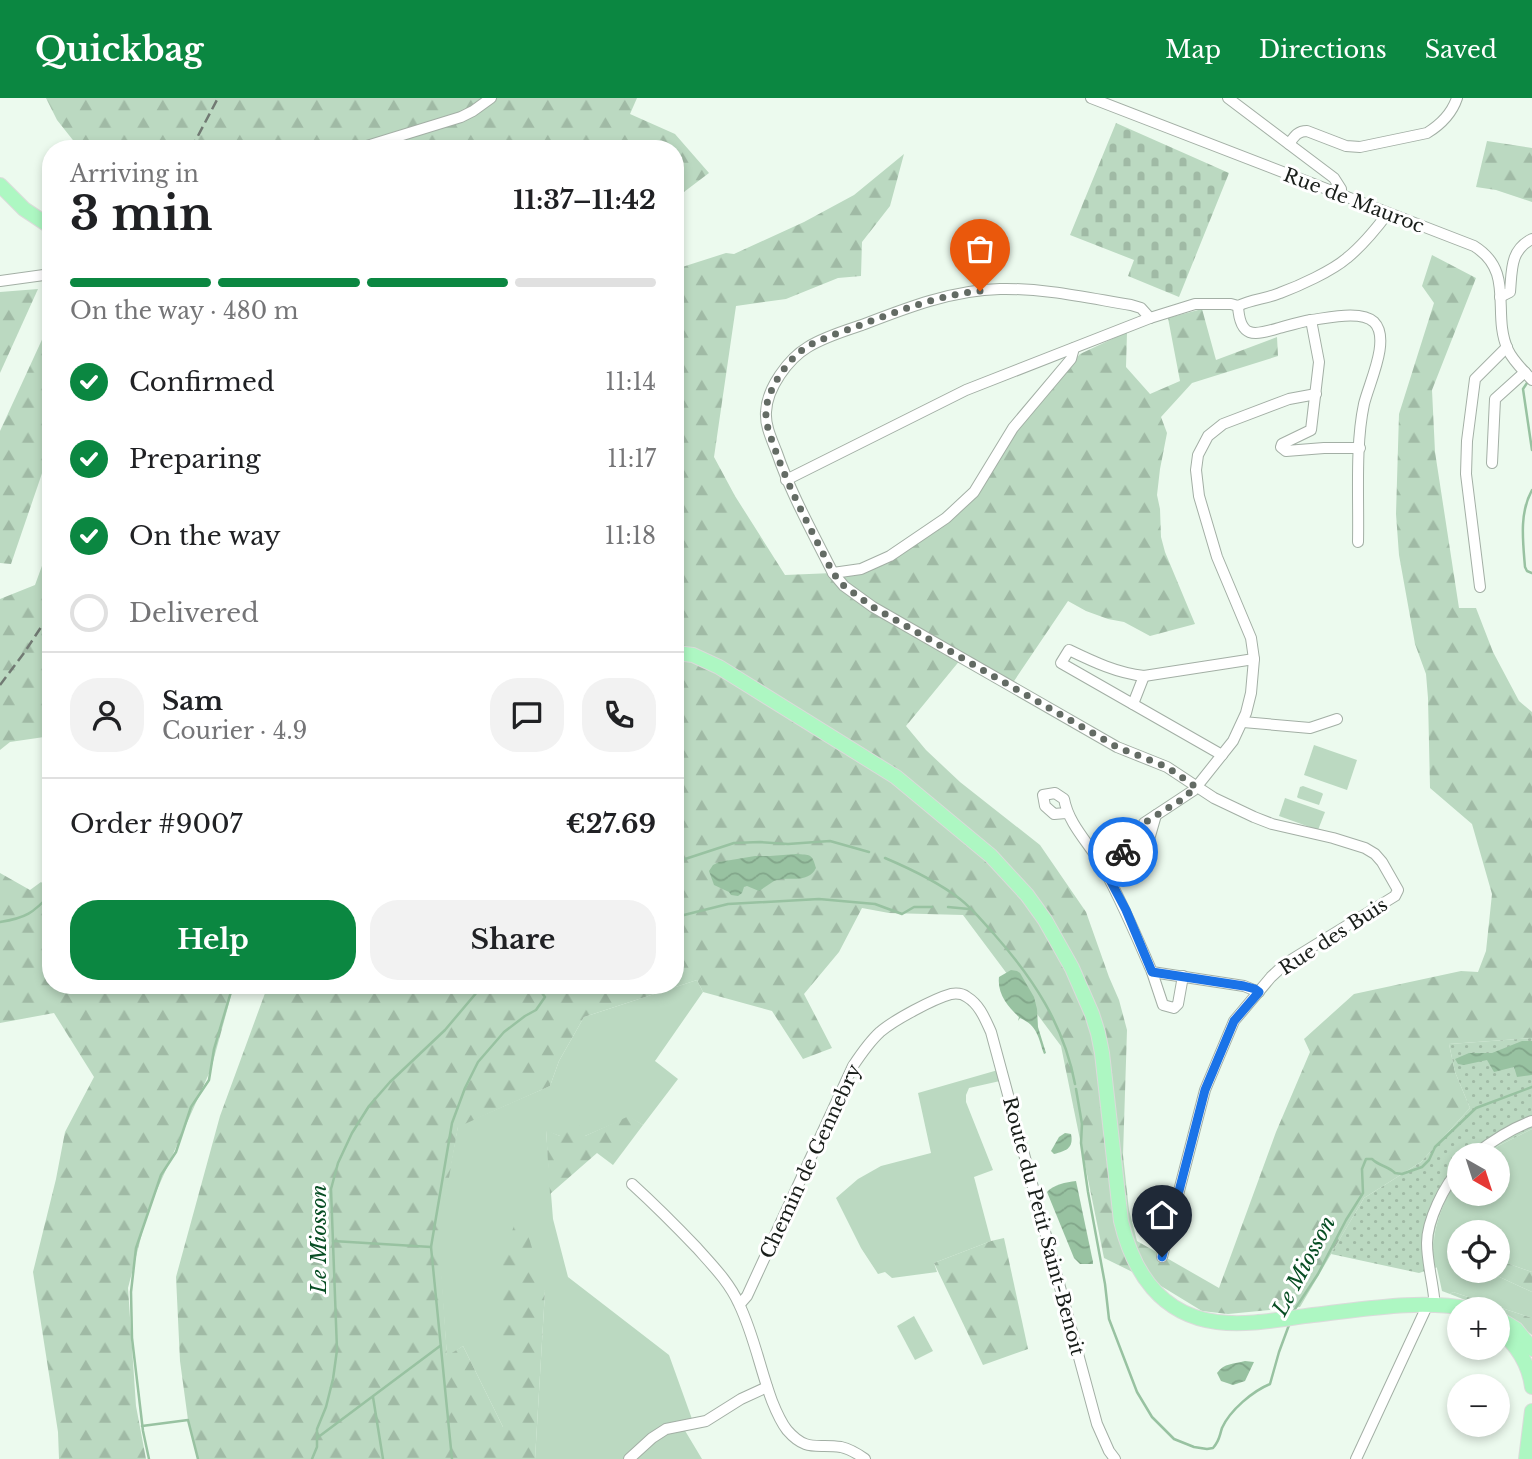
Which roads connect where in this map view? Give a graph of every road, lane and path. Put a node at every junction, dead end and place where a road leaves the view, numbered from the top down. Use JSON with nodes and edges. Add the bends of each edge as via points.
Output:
{"nodes":[{"id":1,"x":491,"y":98,"type":"edge"},
{"id":2,"x":1091,"y":98,"type":"edge"},
{"id":3,"x":1228,"y":98,"type":"edge"},
{"id":4,"x":1457,"y":98,"type":"edge"},
{"id":5,"x":386,"y":140,"type":"edge"},
{"id":6,"x":1289,"y":144,"type":"junction"},
{"id":7,"x":0,"y":185,"type":"edge"},
{"id":8,"x":1341,"y":195,"type":"junction"},
{"id":9,"x":1388,"y":214,"type":"junction"},
{"id":10,"x":42,"y":221,"type":"edge"},
{"id":11,"x":1532,"y":239,"type":"edge"},
{"id":12,"x":42,"y":275,"type":"edge"},
{"id":13,"x":0,"y":281,"type":"edge"},
{"id":14,"x":1500,"y":297,"type":"junction"},
{"id":15,"x":1238,"y":306,"type":"junction"},
{"id":16,"x":1150,"y":318,"type":"junction"},
{"id":17,"x":1311,"y":320,"type":"junction"},
{"id":18,"x":1507,"y":347,"type":"junction"},
{"id":19,"x":1074,"y":348,"type":"junction"},
{"id":20,"x":1528,"y":376,"type":"edge"},
{"id":21,"x":1315,"y":394,"type":"junction"},
{"id":22,"x":1311,"y":430,"type":"junction"},
{"id":23,"x":1324,"y":448,"type":"junction"},
{"id":24,"x":1360,"y":448,"type":"junction"},
{"id":25,"x":1492,"y":463,"type":"dead end"},
{"id":26,"x":786,"y":480,"type":"junction"},
{"id":27,"x":1358,"y":542,"type":"dead end"},
{"id":28,"x":833,"y":573,"type":"junction"},
{"id":29,"x":1480,"y":587,"type":"dead end"},
{"id":30,"x":684,"y":654,"type":"edge"},
{"id":31,"x":1254,"y":659,"type":"junction"},
{"id":32,"x":1144,"y":676,"type":"junction"},
{"id":33,"x":1133,"y":704,"type":"junction"},
{"id":34,"x":1337,"y":719,"type":"dead end"},
{"id":35,"x":1242,"y":722,"type":"junction"},
{"id":36,"x":1222,"y":755,"type":"junction"},
{"id":37,"x":1196,"y":787,"type":"junction"},
{"id":38,"x":1066,"y":813,"type":"dead end"},
{"id":39,"x":1102,"y":865,"type":"junction"},
{"id":40,"x":1152,"y":972,"type":"junction"},
{"id":41,"x":1183,"y":976,"type":"junction"},
{"id":42,"x":1259,"y":992,"type":"junction"},
{"id":43,"x":967,"y":997,"type":"joint"},
{"id":44,"x":1532,"y":1121,"type":"edge"},
{"id":45,"x":1490,"y":1143,"type":"edge"},
{"id":46,"x":632,"y":1184,"type":"dead end"},
{"id":47,"x":1447,"y":1186,"type":"edge"},
{"id":48,"x":1162,"y":1257,"type":"dead end"},
{"id":49,"x":740,"y":1304,"type":"junction"},
{"id":50,"x":1431,"y":1304,"type":"junction"},
{"id":51,"x":1447,"y":1306,"type":"edge"},
{"id":52,"x":1510,"y":1325,"type":"edge"},
{"id":53,"x":1510,"y":1340,"type":"edge"},
{"id":54,"x":1532,"y":1349,"type":"edge"},
{"id":55,"x":767,"y":1387,"type":"junction"},
{"id":56,"x":1532,"y":1387,"type":"edge"},
{"id":57,"x":1532,"y":1411,"type":"edge"},
{"id":58,"x":1532,"y":1440,"type":"edge"},
{"id":59,"x":1527,"y":1458,"type":"edge"},
{"id":60,"x":629,"y":1459,"type":"edge"},
{"id":61,"x":865,"y":1459,"type":"edge"},
{"id":62,"x":1115,"y":1459,"type":"edge"},
{"id":63,"x":1356,"y":1459,"type":"edge"}],
"edges":[{"from":1,"to":5,"type":"street","via":[[461,117]]},
{"from":2,"to":8,"type":"street","name":"Rue de Mauroc"},
{"from":3,"to":6,"type":"street"},
{"from":4,"to":6,"type":"street","via":[[1444,120],[1427,133],[1360,147],[1302,131]]},
{"from":6,"to":8,"type":"street","via":[[1334,178]]},
{"from":7,"to":10,"type":"main road"},
{"from":8,"to":9,"type":"street","name":"Rue de Mauroc"},
{"from":9,"to":14,"type":"street","name":"Rue de Mauroc","via":[[1483,252],[1496,268]]},
{"from":9,"to":15,"type":"street","via":[[1338,265],[1285,291]]},
{"from":11,"to":14,"type":"street","via":[[1518,248],[1510,292]]},
{"from":12,"to":13,"type":"street"},
{"from":14,"to":18,"type":"street","name":"Rue de Mauroc"},
{"from":15,"to":16,"type":"street","via":[[1195,304]]},
{"from":15,"to":17,"type":"street","via":[[1244,329],[1252,333]]},
{"from":16,"to":19,"type":"street"},
{"from":16,"to":26,"type":"street","via":[[1131,305],[1028,289],[997,289],[964,292],[913,306],[807,347],[777,380],[766,411]]},
{"from":17,"to":21,"type":"street","via":[[1319,362]]},
{"from":17,"to":24,"type":"street","via":[[1363,316],[1379,331],[1381,346],[1364,405]]},
{"from":18,"to":20,"type":"street","name":"Rue de Mauroc"},
{"from":18,"to":29,"type":"street","via":[[1475,379],[1467,441],[1466,474]]},
{"from":19,"to":26,"type":"street","via":[[966,390]]},
{"from":19,"to":28,"type":"street","via":[[1071,359],[1013,428],[974,492],[946,518],[890,556],[861,569]]},
{"from":20,"to":25,"type":"street","via":[[1495,399]]},
{"from":21,"to":22,"type":"street"},
{"from":21,"to":31,"type":"street","via":[[1223,424],[1208,436],[1198,455],[1199,496],[1217,557],[1248,629]]},
{"from":22,"to":23,"type":"street"},
{"from":22,"to":23,"type":"street","via":[[1282,444],[1283,450]]},
{"from":23,"to":24,"type":"street"},
{"from":24,"to":27,"type":"street"},
{"from":26,"to":28,"type":"street"},
{"from":28,"to":37,"type":"street","via":[[873,607],[1117,747],[1167,767]]},
{"from":30,"to":50,"type":"main road","via":[[719,667],[916,792],[1010,875],[1033,904],[1072,968],[1092,1014],[1102,1053],[1125,1239],[1137,1267],[1163,1299],[1190,1315],[1226,1323]]},
{"from":31,"to":32,"type":"street"},
{"from":31,"to":35,"type":"street"},
{"from":32,"to":33,"type":"street"},
{"from":32,"to":33,"type":"street","via":[[1126,674],[1069,650],[1061,663]]},
{"from":33,"to":36,"type":"street"},
{"from":34,"to":35,"type":"street","via":[[1310,729]]},
{"from":35,"to":36,"type":"street"},
{"from":36,"to":37,"type":"street"},
{"from":37,"to":39,"type":"street","via":[[1144,823],[1139,842]]},
{"from":37,"to":42,"type":"street","name":"Rue des Buis","via":[[1254,817],[1375,853],[1398,890],[1286,963]]},
{"from":38,"to":39,"type":"street"},
{"from":39,"to":40,"type":"street"},
{"from":40,"to":41,"type":"street"},
{"from":40,"to":41,"type":"street","via":[[1163,1005],[1174,1008]]},
{"from":41,"to":42,"type":"street"},
{"from":42,"to":48,"type":"street","name":"Rue des Buis","via":[[1234,1021],[1205,1090]]},
{"from":43,"to":49,"type":"street","name":"Chemin de Gennebry","via":[[951,994],[909,1014],[879,1034],[859,1057]]},
{"from":43,"to":62,"type":"street","name":"Route du Petit Saint-Benoit","via":[[980,1008],[991,1032],[1097,1424]]},
{"from":44,"to":45,"type":"street"},
{"from":46,"to":49,"type":"street","via":[[726,1279]]},
{"from":47,"to":50,"type":"street","via":[[1427,1240]]},
{"from":49,"to":55,"type":"street"},
{"from":50,"to":51,"type":"main road"},
{"from":50,"to":63,"type":"street"},
{"from":52,"to":54,"type":"main road"},
{"from":53,"to":56,"type":"main road","via":[[1523,1358]]},
{"from":55,"to":60,"type":"street","via":[[706,1421],[666,1429]]},
{"from":55,"to":61,"type":"street","via":[[786,1429],[800,1441],[814,1447],[841,1447]]},
{"from":57,"to":59,"type":"main road"},
{"from":58,"to":59,"type":"main road"}]}
